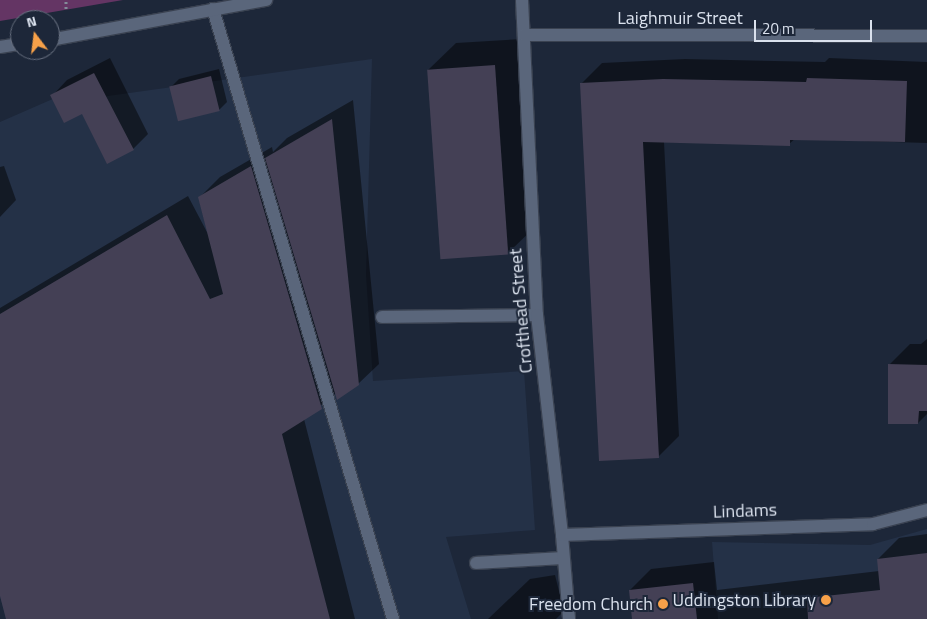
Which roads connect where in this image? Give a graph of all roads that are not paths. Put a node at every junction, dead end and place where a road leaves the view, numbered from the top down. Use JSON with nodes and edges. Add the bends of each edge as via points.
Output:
{"nodes":[{"id":1,"x":266,"y":0,"type":"edge"},
{"id":2,"x":522,"y":0,"type":"edge"},
{"id":3,"x":213,"y":10,"type":"junction"},
{"id":4,"x":524,"y":35,"type":"junction"},
{"id":5,"x":927,"y":36,"type":"edge"},
{"id":6,"x":60,"y":38,"type":"edge"},
{"id":7,"x":537,"y":316,"type":"junction"},
{"id":8,"x":382,"y":317,"type":"dead end"},
{"id":9,"x":927,"y":510,"type":"edge"},
{"id":10,"x":562,"y":535,"type":"junction"},
{"id":11,"x":562,"y":558,"type":"junction"},
{"id":12,"x":476,"y":563,"type":"dead end"},
{"id":13,"x":393,"y":619,"type":"edge"},
{"id":14,"x":568,"y":619,"type":"edge"}],
"edges":[{"from":1,"to":3,"type":"street"},
{"from":2,"to":4,"type":"street","name":"Crofthead Street"},
{"from":3,"to":6,"type":"street"},
{"from":3,"to":13,"type":"street"},
{"from":4,"to":5,"type":"street","name":"Laighmuir Street"},
{"from":4,"to":7,"type":"street","name":"Crofthead Street"},
{"from":7,"to":8,"type":"street"},
{"from":7,"to":10,"type":"street","name":"Crofthead Street"},
{"from":9,"to":10,"type":"street","name":"Lindams","via":[[873,524]]},
{"from":10,"to":11,"type":"street","name":"Crofthead Street"},
{"from":11,"to":12,"type":"street"},
{"from":11,"to":14,"type":"street","name":"Crofthead Street"}]}
